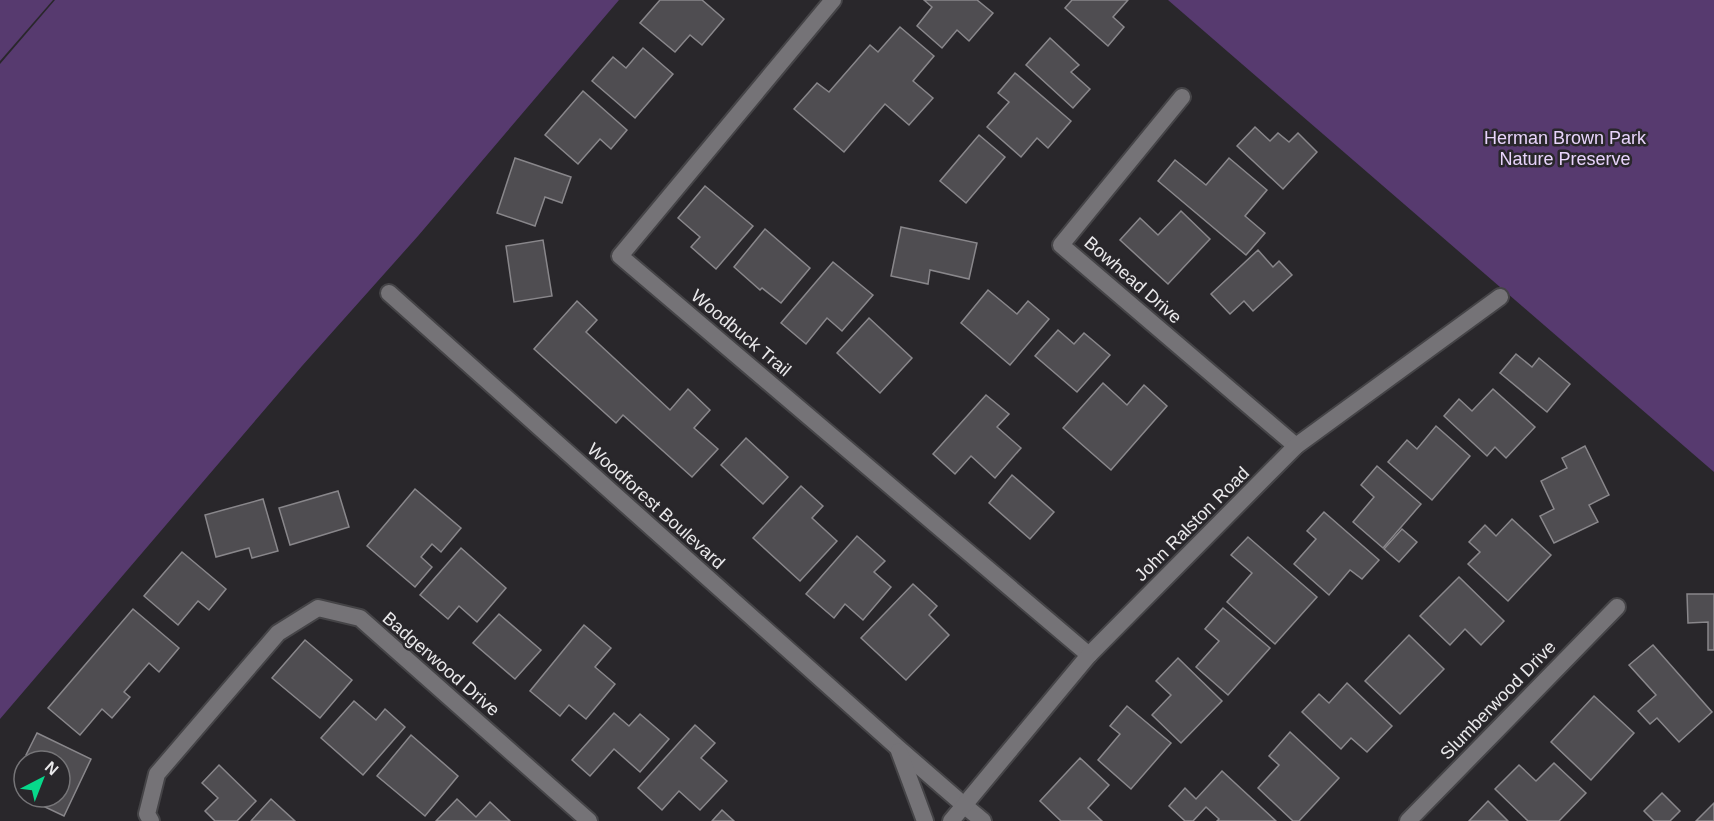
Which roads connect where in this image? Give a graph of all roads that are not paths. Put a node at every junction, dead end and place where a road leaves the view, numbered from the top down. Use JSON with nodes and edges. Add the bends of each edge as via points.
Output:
{"nodes":[{"id":1,"x":833,"y":0,"type":"edge"},
{"id":2,"x":1182,"y":97,"type":"dead end"},
{"id":3,"x":390,"y":293,"type":"dead end"},
{"id":4,"x":1500,"y":297,"type":"dead end"},
{"id":5,"x":1296,"y":446,"type":"junction"},
{"id":6,"x":1617,"y":607,"type":"dead end"},
{"id":7,"x":1089,"y":655,"type":"junction"},
{"id":8,"x":897,"y":747,"type":"junction"},
{"id":9,"x":965,"y":806,"type":"junction"},
{"id":10,"x":151,"y":821,"type":"edge"},
{"id":11,"x":590,"y":821,"type":"edge"},
{"id":12,"x":925,"y":821,"type":"edge"},
{"id":13,"x":951,"y":821,"type":"edge"},
{"id":14,"x":983,"y":821,"type":"edge"},
{"id":15,"x":1408,"y":821,"type":"edge"}],
"edges":[{"from":1,"to":7,"type":"street","name":"Woodbuck Trail","via":[[620,256]]},
{"from":2,"to":5,"type":"street","name":"Bowhead Drive","via":[[1061,245]]},
{"from":3,"to":8,"type":"street","name":"Woodforest Boulevard"},
{"from":4,"to":5,"type":"street","name":"John Ralston Road"},
{"from":5,"to":7,"type":"street","name":"John Ralston Road"},
{"from":6,"to":15,"type":"street","name":"Slumberwood Drive"},
{"from":7,"to":9,"type":"street","name":"John Ralston Road"},
{"from":8,"to":9,"type":"street","name":"Woodforest Boulevard"},
{"from":8,"to":12,"type":"street","name":"Woodforest Boulevard"},
{"from":9,"to":13,"type":"street","name":"John Ralston Road"},
{"from":9,"to":14,"type":"street","name":"Woodforest Boulevard"},
{"from":10,"to":11,"type":"street","name":"Badgerwood Drive","via":[[147,814],[157,774],[278,633],[318,608],[360,618]]}]}
